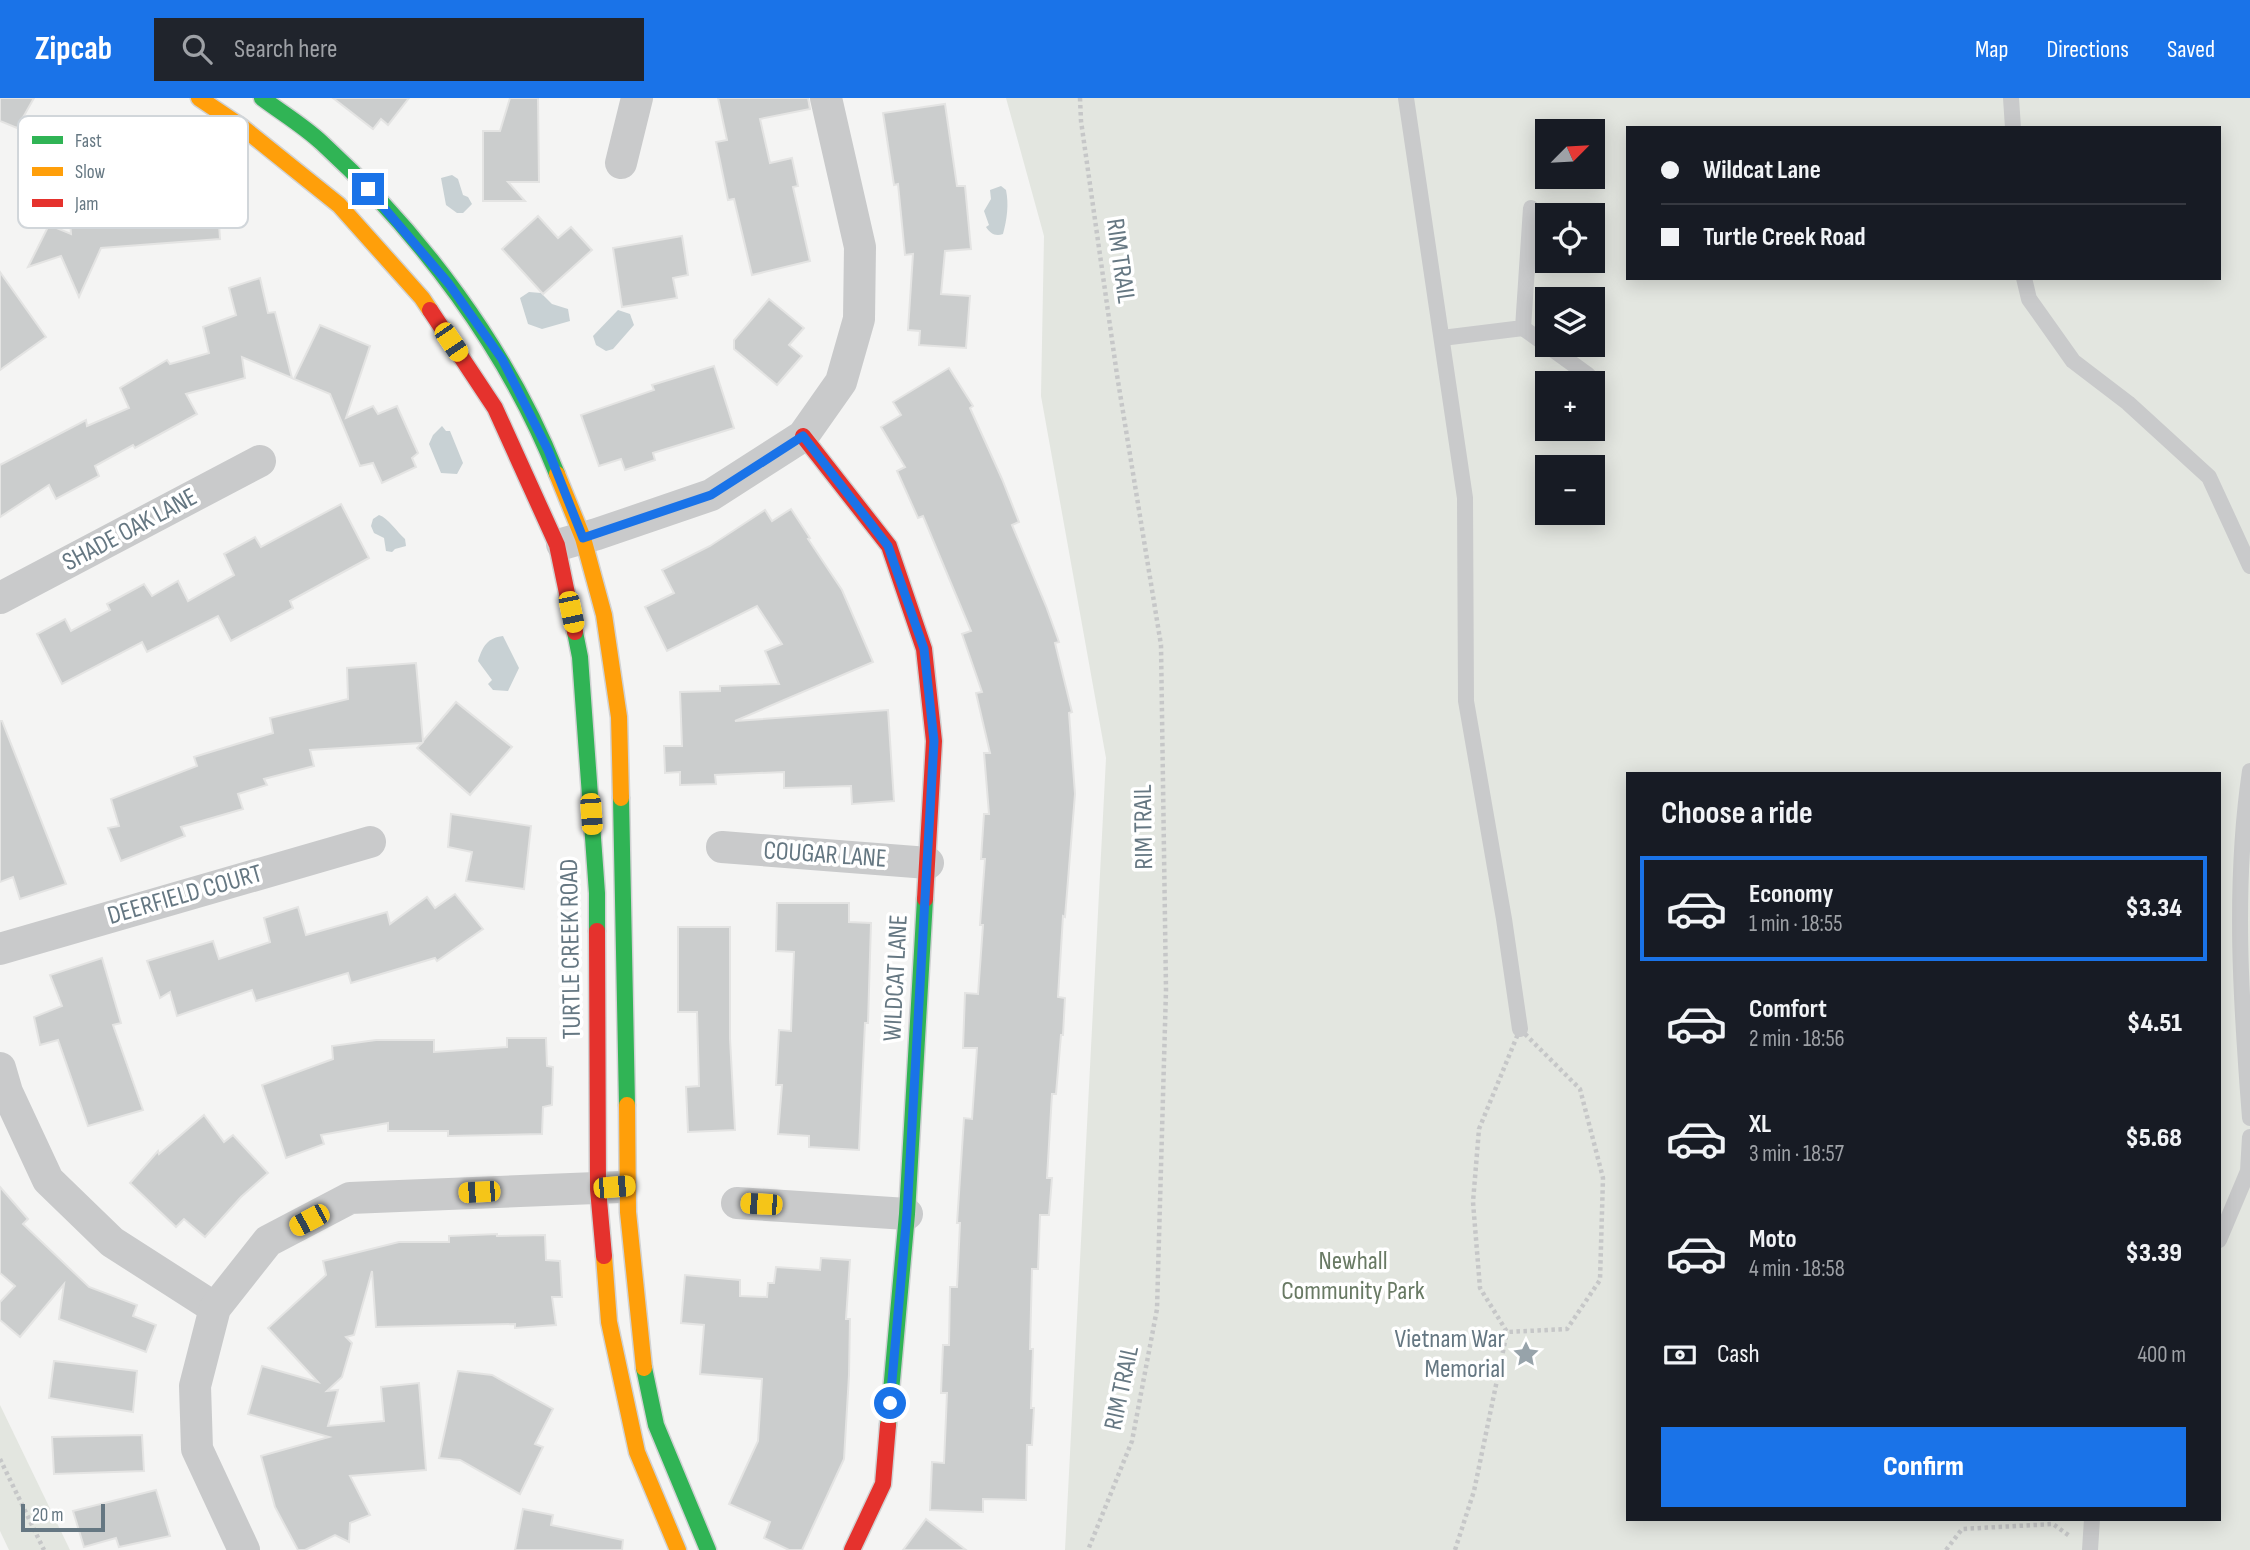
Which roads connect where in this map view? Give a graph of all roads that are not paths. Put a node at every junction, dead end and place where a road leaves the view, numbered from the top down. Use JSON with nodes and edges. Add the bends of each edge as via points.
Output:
{"nodes":[{"id":1,"x":199,"y":98,"type":"edge"},
{"id":2,"x":637,"y":98,"type":"edge"},
{"id":3,"x":826,"y":98,"type":"edge"},
{"id":4,"x":1406,"y":98,"type":"edge"},
{"id":5,"x":2011,"y":98,"type":"edge"},
{"id":6,"x":265,"y":99,"type":"edge"},
{"id":7,"x":226,"y":116,"type":"edge"},
{"id":8,"x":248,"y":120,"type":"edge"},
{"id":9,"x":2012,"y":126,"type":"edge"},
{"id":10,"x":248,"y":132,"type":"edge"},
{"id":11,"x":621,"y":163,"type":"dead end"},
{"id":12,"x":1531,"y":208,"type":"dead end"},
{"id":13,"x":2024,"y":280,"type":"edge"},
{"id":14,"x":1523,"y":328,"type":"junction"},
{"id":15,"x":1441,"y":338,"type":"junction"},
{"id":16,"x":1582,"y":371,"type":"edge"},
{"id":17,"x":803,"y":436,"type":"junction"},
{"id":18,"x":260,"y":461,"type":"dead end"},
{"id":19,"x":570,"y":542,"type":"junction"},
{"id":20,"x":2250,"y":566,"type":"edge"},
{"id":21,"x":0,"y":598,"type":"edge"},
{"id":22,"x":2250,"y":771,"type":"edge"},
{"id":23,"x":370,"y":842,"type":"dead end"},
{"id":24,"x":722,"y":847,"type":"dead end"},
{"id":25,"x":928,"y":863,"type":"junction"},
{"id":26,"x":0,"y":949,"type":"edge"},
{"id":27,"x":1520,"y":1029,"type":"road end"},
{"id":28,"x":0,"y":1068,"type":"edge"},
{"id":29,"x":2250,"y":1118,"type":"edge"},
{"id":30,"x":2250,"y":1137,"type":"edge"},
{"id":31,"x":629,"y":1186,"type":"junction"},
{"id":32,"x":598,"y":1189,"type":"junction"},
{"id":33,"x":737,"y":1203,"type":"dead end"},
{"id":34,"x":907,"y":1213,"type":"junction"},
{"id":35,"x":2221,"y":1235,"type":"edge"},
{"id":36,"x":215,"y":1308,"type":"junction"},
{"id":37,"x":2092,"y":1521,"type":"edge"},
{"id":38,"x":2085,"y":1547,"type":"edge"},
{"id":39,"x":244,"y":1550,"type":"edge"},
{"id":40,"x":678,"y":1550,"type":"edge"},
{"id":41,"x":708,"y":1550,"type":"edge"},
{"id":42,"x":852,"y":1550,"type":"edge"}],
"edges":[{"from":1,"to":7,"type":"street","name":"TURTLE CREEK ROAD"},
{"from":2,"to":11,"type":"street"},
{"from":3,"to":17,"type":"street","via":[[860,247],[859,319],[841,382]]},
{"from":4,"to":15,"type":"lane"},
{"from":5,"to":9,"type":"lane"},
{"from":6,"to":8,"type":"street"},
{"from":6,"to":19,"type":"street","name":"TURTLE CREEK ROAD","via":[[320,141],[384,205],[449,284],[502,359],[548,450]]},
{"from":10,"to":19,"type":"street","name":"TURTLE CREEK ROAD","via":[[340,205],[422,298],[495,408]]},
{"from":12,"to":14,"type":"lane"},
{"from":13,"to":20,"type":"lane","via":[[2029,299],[2073,361],[2128,403],[2209,477]]},
{"from":14,"to":15,"type":"lane"},
{"from":14,"to":16,"type":"lane"},
{"from":15,"to":27,"type":"lane","via":[[1465,498],[1466,701]]},
{"from":17,"to":19,"type":"street","via":[[711,495]]},
{"from":17,"to":25,"type":"street","name":"WILDCAT LANE","via":[[888,546],[924,649],[934,741]]},
{"from":18,"to":21,"type":"street","name":"SHADE OAK LANE"},
{"from":19,"to":31,"type":"street","name":"TURTLE CREEK ROAD","via":[[604,615],[619,717]]},
{"from":19,"to":32,"type":"street","name":"TURTLE CREEK ROAD","via":[[596,879]]},
{"from":22,"to":29,"type":"lane","via":[[2240,885]]},
{"from":23,"to":26,"type":"street","name":"DEERFIELD COURT"},
{"from":24,"to":25,"type":"street","name":"COUGAR LANE"},
{"from":25,"to":34,"type":"street","name":"WILDCAT LANE"},
{"from":28,"to":36,"type":"street","via":[[48,1180],[111,1242]]},
{"from":30,"to":35,"type":"lane","via":[[2248,1171]]},
{"from":31,"to":32,"type":"street"},
{"from":31,"to":41,"type":"street","name":"TURTLE CREEK ROAD","via":[[642,1358],[656,1425]]},
{"from":32,"to":36,"type":"street","via":[[350,1198],[268,1241]]},
{"from":32,"to":40,"type":"street","name":"TURTLE CREEK ROAD","via":[[609,1322],[637,1452]]},
{"from":33,"to":34,"type":"street"},
{"from":34,"to":42,"type":"street","name":"WILDCAT LANE","via":[[883,1484]]},
{"from":36,"to":39,"type":"street","via":[[195,1386],[197,1449]]},
{"from":37,"to":38,"type":"lane"}]}
